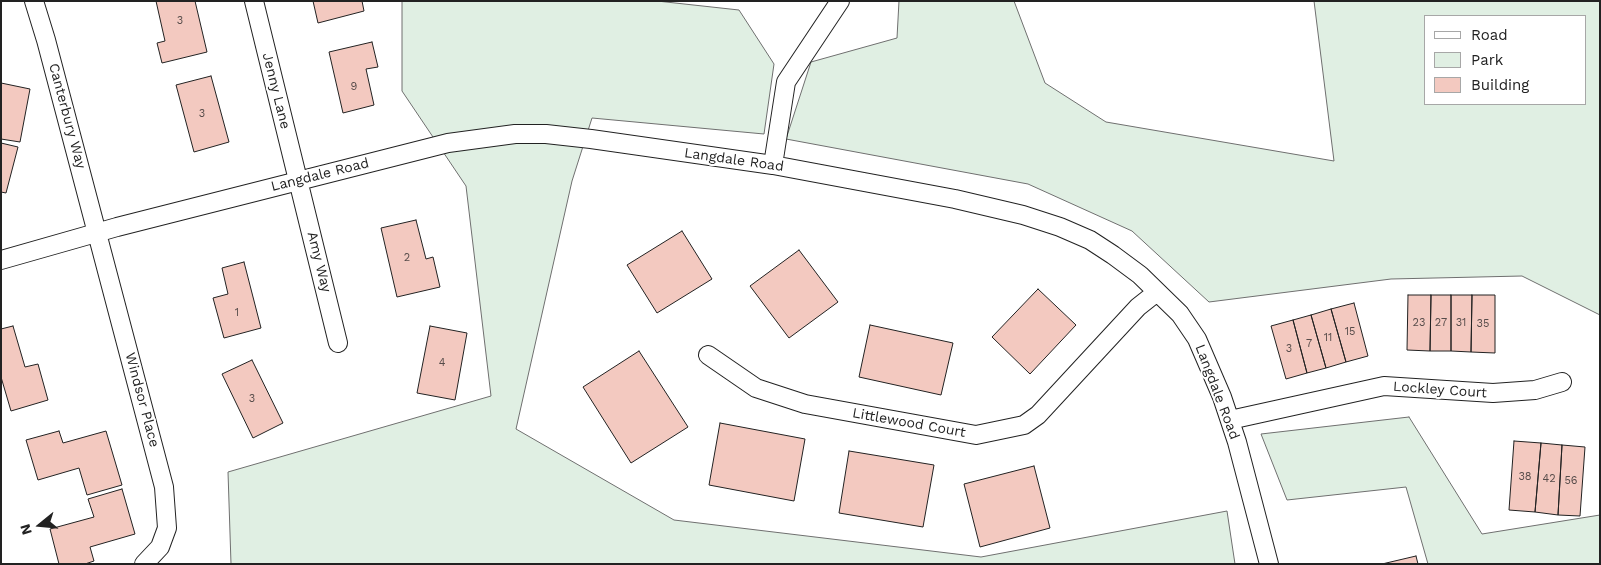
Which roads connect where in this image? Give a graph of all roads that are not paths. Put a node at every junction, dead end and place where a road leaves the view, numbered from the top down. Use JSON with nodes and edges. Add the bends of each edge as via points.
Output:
{"nodes":[{"id":1,"x":34,"y":1,"type":"edge"},
{"id":2,"x":254,"y":1,"type":"edge"},
{"id":3,"x":840,"y":1,"type":"edge"},
{"id":4,"x":773,"y":164,"type":"junction"},
{"id":5,"x":299,"y":180,"type":"junction"},
{"id":6,"x":98,"y":232,"type":"junction"},
{"id":7,"x":1,"y":260,"type":"edge"},
{"id":8,"x":1157,"y":292,"type":"junction"},
{"id":9,"x":338,"y":343,"type":"dead end"},
{"id":10,"x":708,"y":355,"type":"dead end"},
{"id":11,"x":1562,"y":382,"type":"dead end"},
{"id":12,"x":1230,"y":420,"type":"junction"},
{"id":13,"x":144,"y":564,"type":"edge"},
{"id":14,"x":1268,"y":564,"type":"edge"}],
"edges":[{"from":1,"to":6,"type":"street","name":"Canterbury Way"},
{"from":2,"to":5,"type":"street","name":"Jenny Lane"},
{"from":3,"to":4,"type":"street","via":[[786,82]]},
{"from":4,"to":5,"type":"street","name":"Langdale Road","via":[[591,139],[515,134],[448,143]]},
{"from":4,"to":8,"type":"street","name":"Langdale Road","via":[[955,199],[1060,227],[1113,254]]},
{"from":5,"to":6,"type":"street","name":"Langdale Road"},
{"from":5,"to":9,"type":"street","name":"Amy Way"},
{"from":6,"to":7,"type":"street","name":"Langdale Road"},
{"from":6,"to":13,"type":"street","name":"Windsor Place","via":[[164,487],[167,528],[160,547]]},
{"from":8,"to":10,"type":"street","name":"Littlewood Court","via":[[1138,307],[1038,415],[1024,425],[976,435],[805,404],[756,388]]},
{"from":8,"to":12,"type":"street","name":"Langdale Road","via":[[1180,314],[1197,338]]},
{"from":11,"to":12,"type":"street","name":"Lockley Court","via":[[1534,390],[1493,393],[1384,386]]},
{"from":12,"to":14,"type":"street","name":"Langdale Road"}]}
